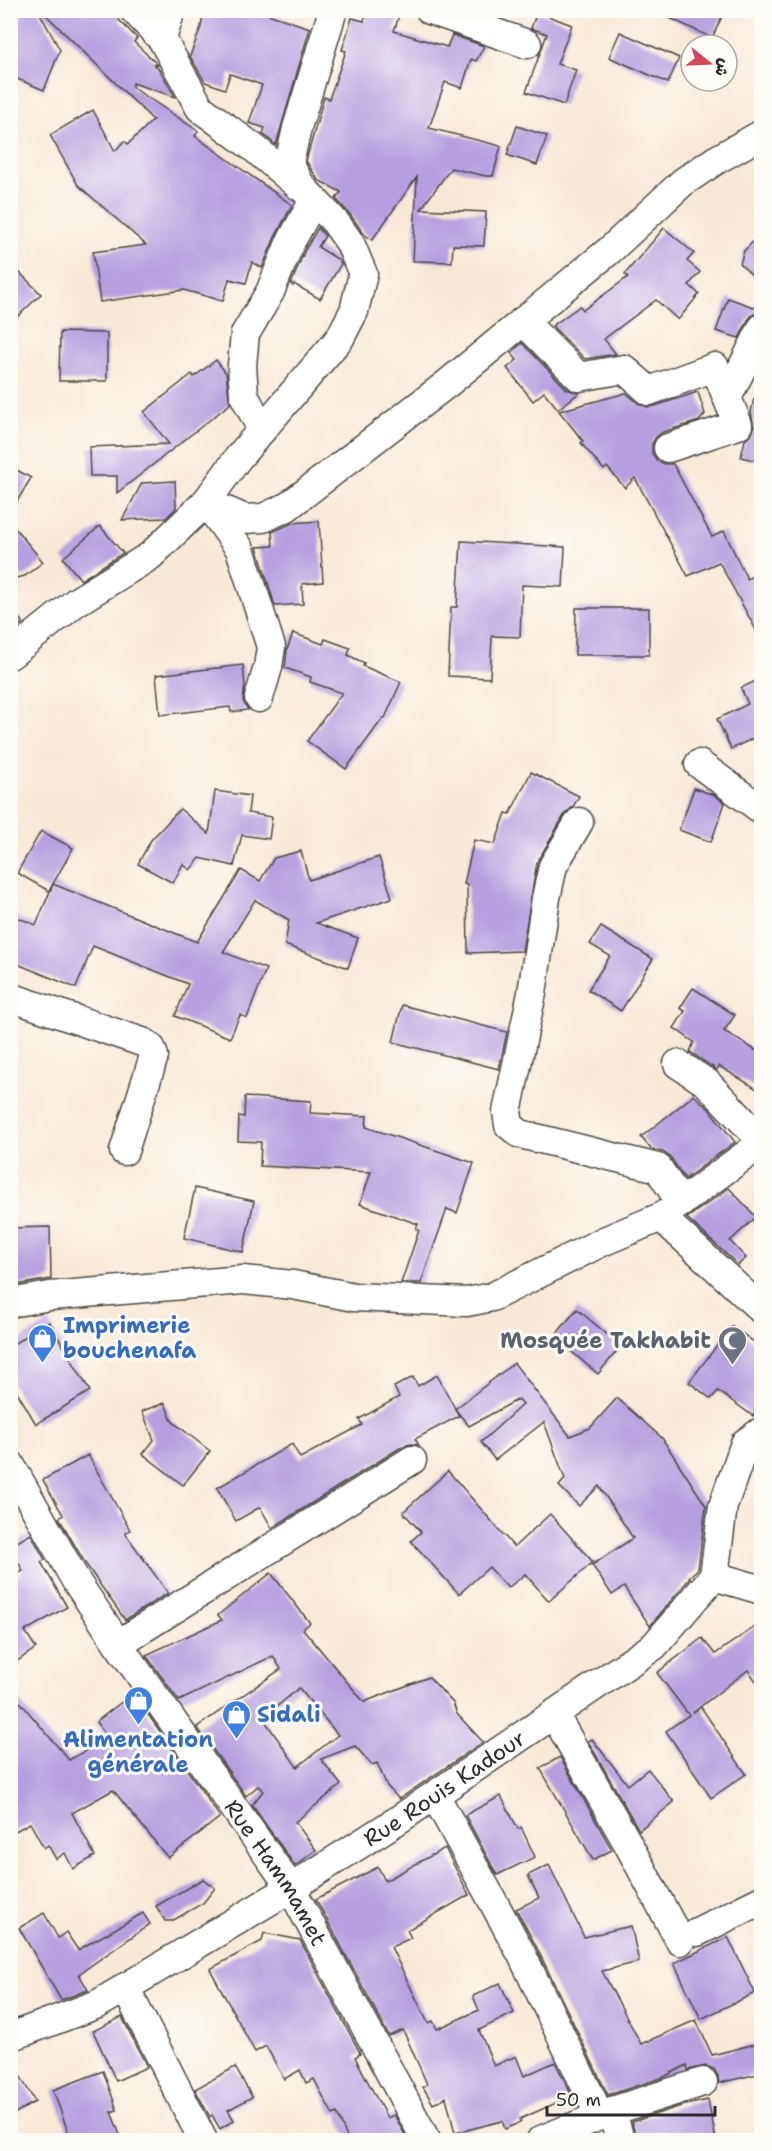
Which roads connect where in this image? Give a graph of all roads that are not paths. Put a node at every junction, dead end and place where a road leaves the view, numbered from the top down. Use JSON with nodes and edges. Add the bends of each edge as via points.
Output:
{"nodes":[{"id":1,"x":134,"y":10,"type":"edge"},
{"id":2,"x":171,"y":10,"type":"edge"},
{"id":3,"x":333,"y":10,"type":"edge"},
{"id":4,"x":430,"y":10,"type":"edge"},
{"id":5,"x":162,"y":39,"type":"junction"},
{"id":6,"x":526,"y":44,"type":"dead end"},
{"id":7,"x":762,"y":134,"type":"edge"},
{"id":8,"x":311,"y":197,"type":"junction"},
{"id":9,"x":523,"y":321,"type":"junction"},
{"id":10,"x":762,"y":328,"type":"edge"},
{"id":11,"x":728,"y":396,"type":"junction"},
{"id":12,"x":262,"y":430,"type":"junction"},
{"id":13,"x":668,"y":448,"type":"dead end"},
{"id":14,"x":206,"y":502,"type":"junction"},
{"id":15,"x":10,"y":655,"type":"edge"},
{"id":16,"x":259,"y":698,"type":"dead end"},
{"id":17,"x":699,"y":764,"type":"dead end"},
{"id":18,"x":762,"y":810,"type":"edge"},
{"id":19,"x":579,"y":822,"type":"dead end"},
{"id":20,"x":10,"y":997,"type":"edge"},
{"id":21,"x":678,"y":1064,"type":"dead end"},
{"id":22,"x":762,"y":1142,"type":"edge"},
{"id":23,"x":124,"y":1151,"type":"dead end"},
{"id":24,"x":671,"y":1210,"type":"junction"},
{"id":25,"x":10,"y":1303,"type":"edge"},
{"id":26,"x":762,"y":1310,"type":"edge"},
{"id":27,"x":762,"y":1431,"type":"edge"},
{"id":28,"x":412,"y":1460,"type":"dead end"},
{"id":29,"x":10,"y":1464,"type":"edge"},
{"id":30,"x":714,"y":1576,"type":"junction"},
{"id":31,"x":762,"y":1590,"type":"edge"},
{"id":32,"x":118,"y":1644,"type":"junction"},
{"id":33,"x":554,"y":1714,"type":"junction"},
{"id":34,"x":435,"y":1795,"type":"junction"},
{"id":35,"x":291,"y":1888,"type":"junction"},
{"id":36,"x":762,"y":1900,"type":"edge"},
{"id":37,"x":125,"y":1988,"type":"junction"},
{"id":38,"x":10,"y":2037,"type":"edge"},
{"id":39,"x":703,"y":2082,"type":"dead end"},
{"id":40,"x":606,"y":2113,"type":"junction"},
{"id":41,"x":203,"y":2140,"type":"edge"},
{"id":42,"x":426,"y":2140,"type":"edge"},
{"id":43,"x":541,"y":2140,"type":"edge"},
{"id":44,"x":620,"y":2140,"type":"edge"}],
"edges":[{"from":1,"to":5,"type":"street"},
{"from":2,"to":5,"type":"street"},
{"from":3,"to":8,"type":"street","via":[[289,163]]},
{"from":4,"to":6,"type":"street"},
{"from":5,"to":8,"type":"street","via":[[200,108]]},
{"from":7,"to":9,"type":"street","via":[[683,182],[610,250]]},
{"from":8,"to":12,"type":"street","via":[[270,292],[245,334],[244,395]]},
{"from":8,"to":12,"type":"street","via":[[350,243],[363,274],[354,311],[340,338]]},
{"from":9,"to":11,"type":"street","via":[[579,377],[624,369],[649,392],[715,368]]},
{"from":9,"to":14,"type":"street","via":[[287,507],[262,518],[245,519]]},
{"from":10,"to":11,"type":"street"},
{"from":11,"to":13,"type":"street","via":[[738,425]]},
{"from":12,"to":14,"type":"street"},
{"from":14,"to":15,"type":"street","via":[[150,556],[76,602]]},
{"from":14,"to":16,"type":"street","via":[[240,549],[272,647]]},
{"from":17,"to":18,"type":"street"},
{"from":19,"to":24,"type":"street","via":[[553,866],[507,1112],[509,1125],[520,1134],[658,1168]]},
{"from":20,"to":23,"type":"street","via":[[151,1047],[154,1056]]},
{"from":21,"to":22,"type":"street","via":[[708,1083]]},
{"from":22,"to":24,"type":"street"},
{"from":24,"to":25,"type":"street","via":[[492,1297],[467,1302],[354,1297],[243,1280],[50,1296]]},
{"from":24,"to":26,"type":"street"},
{"from":27,"to":30,"type":"street","via":[[745,1443],[723,1506]]},
{"from":28,"to":32,"type":"street"},
{"from":29,"to":32,"type":"street","name":"Rue Hammamet","via":[[76,1581]]},
{"from":30,"to":31,"type":"street"},
{"from":30,"to":33,"type":"street","name":"Rue Rouis Kadour","via":[[654,1646]]},
{"from":32,"to":35,"type":"street","name":"Rue Hammamet"},
{"from":33,"to":34,"type":"street","name":"Rue Rouis Kadour"},
{"from":33,"to":36,"type":"street","via":[[627,1842],[689,1936]]},
{"from":34,"to":35,"type":"street","name":"Rue Rouis Kadour"},
{"from":34,"to":40,"type":"street"},
{"from":35,"to":37,"type":"street","name":"Rue Rouis Kadour"},
{"from":35,"to":42,"type":"street","name":"Rue Hammamet"},
{"from":37,"to":38,"type":"street","name":"Rue Rouis Kadour","via":[[98,2004]]},
{"from":37,"to":41,"type":"street"},
{"from":39,"to":40,"type":"street"},
{"from":40,"to":43,"type":"street"},
{"from":40,"to":44,"type":"street"}]}
